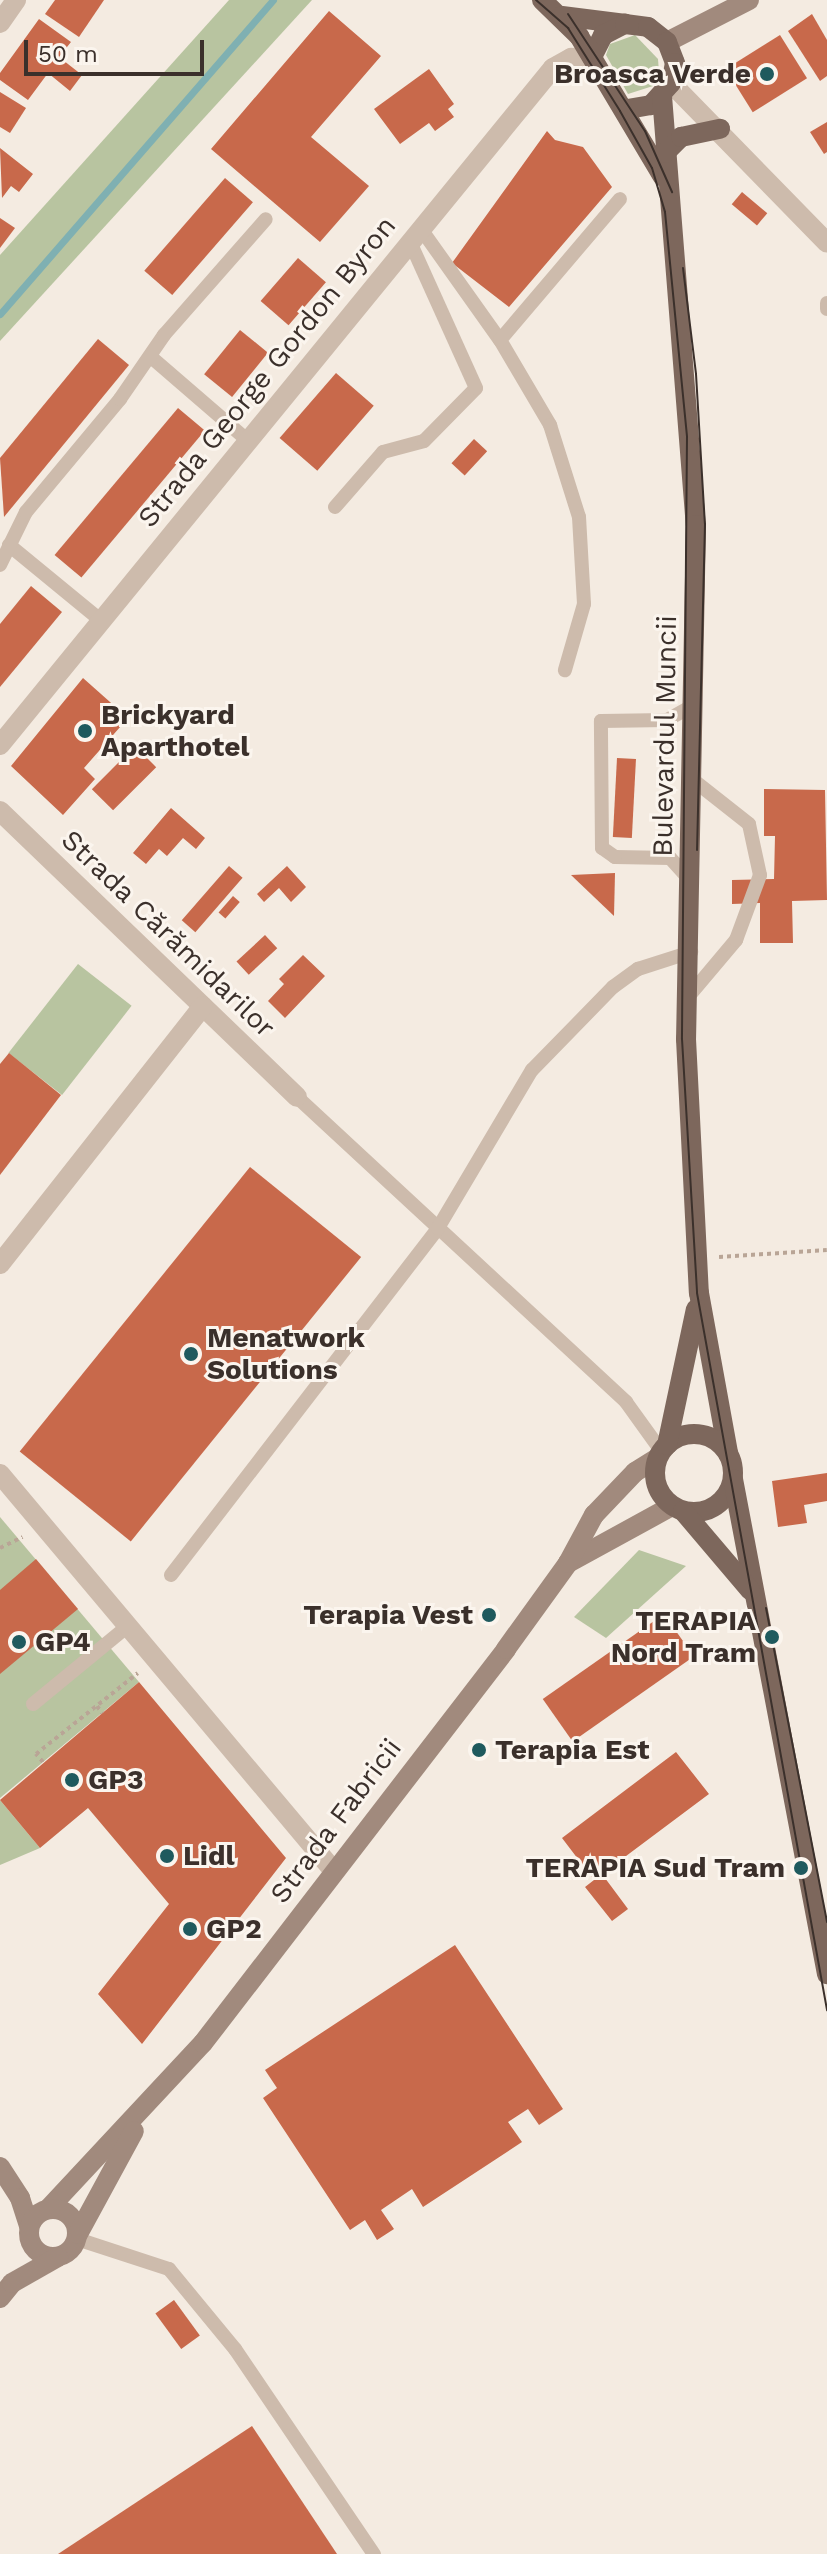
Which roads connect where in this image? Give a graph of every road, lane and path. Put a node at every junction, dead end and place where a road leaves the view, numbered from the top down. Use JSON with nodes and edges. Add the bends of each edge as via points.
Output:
{"nodes":[{"id":1,"x":16,"y":0,"type":"edge"},
{"id":2,"x":542,"y":0,"type":"edge"},
{"id":3,"x":749,"y":0,"type":"edge"},
{"id":4,"x":562,"y":16,"type":"junction"},
{"id":5,"x":0,"y":23,"type":"edge"},
{"id":6,"x":625,"y":24,"type":"junction"},
{"id":7,"x":667,"y":42,"type":"junction"},
{"id":8,"x":592,"y":57,"type":"junction"},
{"id":9,"x":666,"y":90,"type":"junction"},
{"id":10,"x":624,"y":110,"type":"junction"},
{"id":11,"x":720,"y":129,"type":"junction"},
{"id":12,"x":665,"y":153,"type":"junction"},
{"id":13,"x":665,"y":181,"type":"junction"},
{"id":14,"x":620,"y":199,"type":"dead end"},
{"id":15,"x":266,"y":219,"type":"dead end"},
{"id":16,"x":415,"y":236,"type":"junction"},
{"id":17,"x":827,"y":243,"type":"edge"},
{"id":18,"x":827,"y":303,"type":"edge"},
{"id":19,"x":827,"y":309,"type":"edge"},
{"id":20,"x":500,"y":340,"type":"junction"},
{"id":21,"x":151,"y":357,"type":"junction"},
{"id":22,"x":247,"y":440,"type":"junction"},
{"id":23,"x":335,"y":507,"type":"dead end"},
{"id":24,"x":9,"y":545,"type":"junction"},
{"id":25,"x":0,"y":565,"type":"edge"},
{"id":26,"x":99,"y":619,"type":"junction"},
{"id":27,"x":565,"y":670,"type":"dead end"},
{"id":28,"x":694,"y":705,"type":"junction"},
{"id":29,"x":0,"y":745,"type":"edge"},
{"id":30,"x":693,"y":780,"type":"junction"},
{"id":31,"x":0,"y":811,"type":"edge"},
{"id":32,"x":691,"y":883,"type":"junction"},
{"id":33,"x":691,"y":952,"type":"junction"},
{"id":34,"x":688,"y":997,"type":"junction"},
{"id":35,"x":203,"y":1006,"type":"junction"},
{"id":36,"x":297,"y":1097,"type":"joint"},
{"id":37,"x":438,"y":1228,"type":"junction"},
{"id":38,"x":827,"y":1250,"type":"edge"},
{"id":39,"x":696,"y":1259,"type":"junction"},
{"id":40,"x":0,"y":1264,"type":"edge"},
{"id":41,"x":699,"y":1293,"type":"junction"},
{"id":42,"x":662,"y":1452,"type":"junction"},
{"id":43,"x":728,"y":1453,"type":"junction"},
{"id":44,"x":0,"y":1474,"type":"edge"},
{"id":45,"x":733,"y":1479,"type":"junction"},
{"id":46,"x":678,"y":1508,"type":"junction"},
{"id":47,"x":568,"y":1563,"type":"junction"},
{"id":48,"x":171,"y":1575,"type":"dead end"},
{"id":49,"x":756,"y":1601,"type":"junction"},
{"id":50,"x":128,"y":1626,"type":"junction"},
{"id":51,"x":156,"y":1660,"type":"junction"},
{"id":52,"x":33,"y":1704,"type":"dead end"},
{"id":53,"x":97,"y":1706,"type":"junction"},
{"id":54,"x":102,"y":1713,"type":"dead end"},
{"id":55,"x":43,"y":1762,"type":"dead end"},
{"id":56,"x":333,"y":1870,"type":"junction"},
{"id":57,"x":827,"y":1974,"type":"edge"},
{"id":58,"x":145,"y":2110,"type":"junction"},
{"id":59,"x":0,"y":2167,"type":"edge"},
{"id":60,"x":36,"y":2220,"type":"junction"},
{"id":61,"x":77,"y":2236,"type":"junction"},
{"id":62,"x":58,"y":2257,"type":"junction"},
{"id":63,"x":4,"y":2288,"type":"edge"},
{"id":64,"x":374,"y":2554,"type":"edge"}],
"edges":[{"from":1,"to":5,"type":"street"},
{"from":2,"to":4,"type":"main road"},
{"from":3,"to":7,"type":"main road"},
{"from":4,"to":6,"type":"main road"},
{"from":4,"to":8,"type":"main road"},
{"from":6,"to":7,"type":"main road","via":[[648,27]]},
{"from":6,"to":8,"type":"main road","via":[[603,35]]},
{"from":7,"to":9,"type":"main road","via":[[675,63]]},
{"from":8,"to":10,"type":"main road"},
{"from":8,"to":16,"type":"street","name":"Strada George Gordon Byron","via":[[571,58],[553,68]]},
{"from":9,"to":10,"type":"main road","via":[[643,108]]},
{"from":9,"to":11,"type":"street"},
{"from":9,"to":12,"type":"main road","name":"Bulevardul Muncii"},
{"from":10,"to":13,"type":"main road","name":"Bulevardul Muncii"},
{"from":11,"to":12,"type":"main road","via":[[681,137]]},
{"from":11,"to":17,"type":"street"},
{"from":12,"to":13,"type":"main road","name":"Bulevardul Muncii"},
{"from":13,"to":28,"type":"main road","name":"Bulevardul Muncii","via":[[692,436]]},
{"from":14,"to":20,"type":"lane"},
{"from":15,"to":21,"type":"lane"},
{"from":16,"to":20,"type":"lane"},
{"from":16,"to":22,"type":"street","name":"Strada George Gordon Byron"},
{"from":16,"to":23,"type":"lane","via":[[476,388],[424,441],[383,452]]},
{"from":18,"to":19,"type":"lane"},
{"from":20,"to":27,"type":"lane","via":[[550,425],[579,517],[584,604]]},
{"from":21,"to":22,"type":"lane"},
{"from":21,"to":24,"type":"lane","via":[[26,512]]},
{"from":22,"to":26,"type":"street","name":"Strada George Gordon Byron"},
{"from":24,"to":25,"type":"lane"},
{"from":24,"to":26,"type":"lane"},
{"from":26,"to":29,"type":"street","name":"Strada George Gordon Byron"},
{"from":28,"to":30,"type":"main road","name":"Bulevardul Muncii"},
{"from":28,"to":32,"type":"lane","via":[[667,720],[601,721],[602,848],[615,857],[670,858]]},
{"from":30,"to":32,"type":"main road","name":"Bulevardul Muncii"},
{"from":30,"to":34,"type":"lane","via":[[749,824],[760,875],[736,940]]},
{"from":31,"to":35,"type":"street","name":"Strada Cărămidarilor"},
{"from":32,"to":33,"type":"main road","name":"Bulevardul Muncii"},
{"from":33,"to":34,"type":"main road","name":"Bulevardul Muncii"},
{"from":33,"to":37,"type":"lane","via":[[638,969],[613,987],[532,1070]]},
{"from":34,"to":39,"type":"main road","name":"Bulevardul Muncii"},
{"from":35,"to":36,"type":"street","name":"Strada Cărămidarilor"},
{"from":35,"to":40,"type":"street"},
{"from":36,"to":37,"type":"lane"},
{"from":37,"to":42,"type":"lane","via":[[626,1402]]},
{"from":37,"to":48,"type":"lane"},
{"from":38,"to":39,"type":"path"},
{"from":39,"to":41,"type":"main road","name":"Bulevardul Muncii"},
{"from":41,"to":42,"type":"main road","name":"Bulevardul Muncii"},
{"from":41,"to":43,"type":"main road","name":"Bulevardul Muncii"},
{"from":42,"to":43,"type":"main road","via":[[698,1434]]},
{"from":42,"to":46,"type":"main road","via":[[656,1480]]},
{"from":42,"to":47,"type":"main road","name":"Strada Fabricii","via":[[594,1515]]},
{"from":43,"to":45,"type":"main road"},
{"from":44,"to":50,"type":"street"},
{"from":45,"to":46,"type":"main road","via":[[721,1502],[709,1509]]},
{"from":45,"to":49,"type":"main road"},
{"from":46,"to":47,"type":"main road","name":"Strada Fabricii"},
{"from":46,"to":49,"type":"main road","via":[[727,1557]]},
{"from":47,"to":56,"type":"main road","name":"Strada Fabricii"},
{"from":49,"to":57,"type":"main road"},
{"from":50,"to":51,"type":"street"},
{"from":50,"to":52,"type":"lane"},
{"from":51,"to":53,"type":"path"},
{"from":51,"to":56,"type":"street"},
{"from":53,"to":54,"type":"path"},
{"from":53,"to":55,"type":"path","via":[[36,1754]]},
{"from":56,"to":58,"type":"main road","name":"Strada Fabricii"},
{"from":58,"to":60,"type":"main road","name":"Strada Fabricii"},
{"from":58,"to":61,"type":"main road","name":"Strada Fabricii"},
{"from":59,"to":60,"type":"main road"},
{"from":60,"to":61,"type":"main road","via":[[72,2217]]},
{"from":60,"to":62,"type":"main road","via":[[35,2249]]},
{"from":60,"to":63,"type":"main road","name":"Strada Fabricii"},
{"from":61,"to":62,"type":"main road","name":"Strada Fabricii"},
{"from":61,"to":64,"type":"lane","via":[[169,2269],[235,2349]]},
{"from":62,"to":63,"type":"main road","name":"Strada Fabricii"}]}
